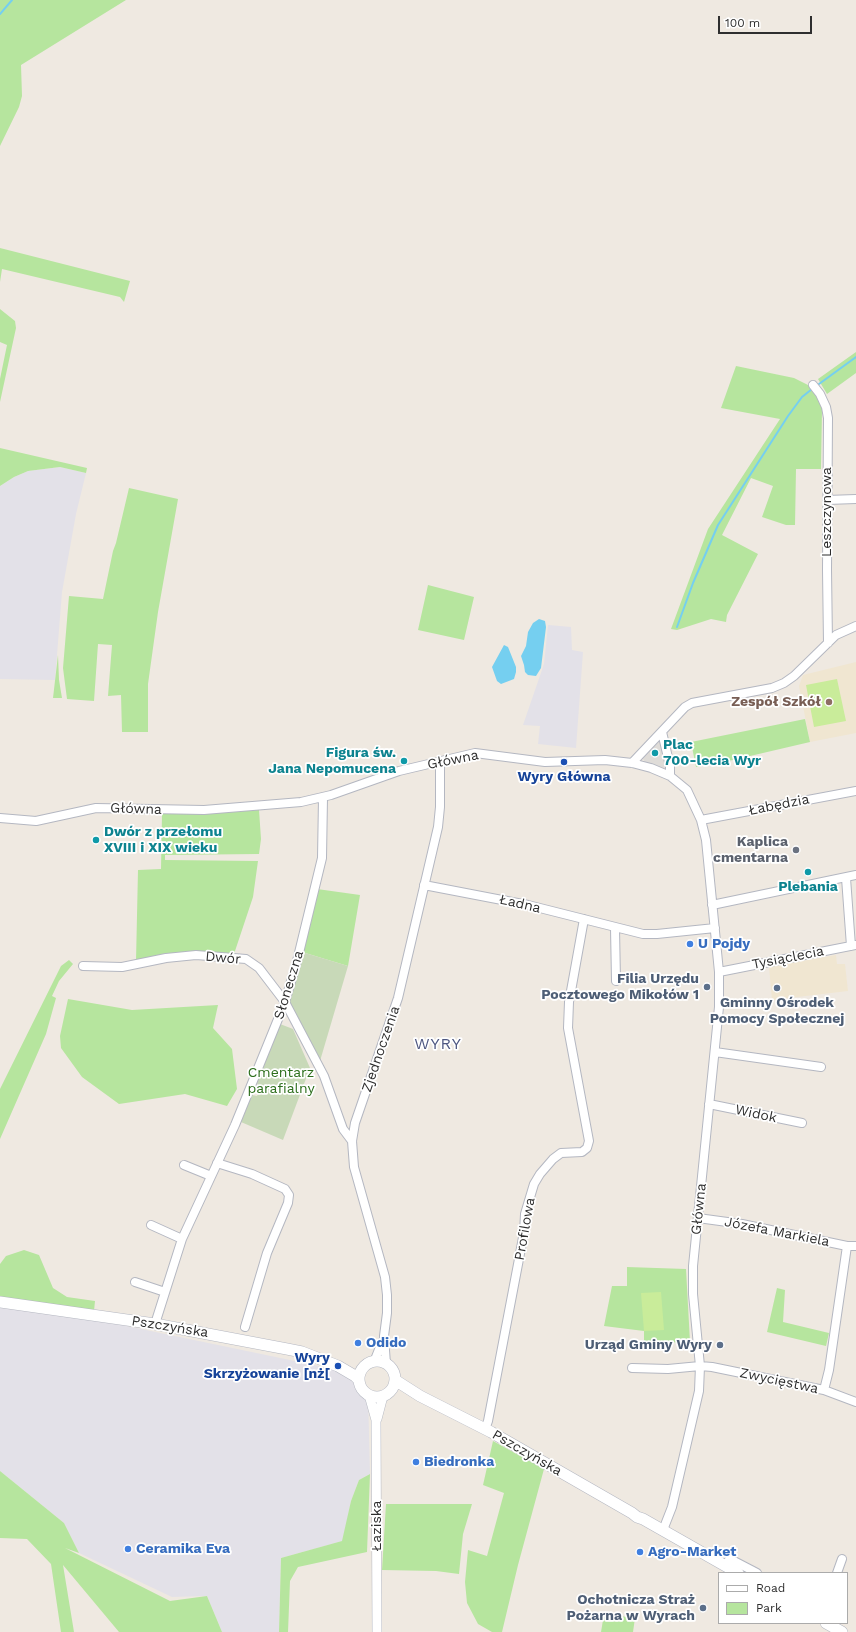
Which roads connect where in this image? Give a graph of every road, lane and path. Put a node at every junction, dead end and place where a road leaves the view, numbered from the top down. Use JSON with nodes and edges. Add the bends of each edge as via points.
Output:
{"nodes":[{"id":1,"x":814,"y":385,"type":"dead end"},
{"id":2,"x":856,"y":499,"type":"edge"},
{"id":3,"x":827,"y":500,"type":"junction"},
{"id":4,"x":856,"y":626,"type":"edge"},
{"id":5,"x":828,"y":642,"type":"junction"},
{"id":6,"x":662,"y":732,"type":"junction"},
{"id":7,"x":440,"y":762,"type":"junction"},
{"id":8,"x":632,"y":762,"type":"junction"},
{"id":9,"x":670,"y":776,"type":"junction"},
{"id":10,"x":856,"y":791,"type":"edge"},
{"id":11,"x":323,"y":798,"type":"junction"},
{"id":12,"x":0,"y":818,"type":"edge"},
{"id":13,"x":702,"y":820,"type":"junction"},
{"id":14,"x":856,"y":875,"type":"edge"},
{"id":15,"x":846,"y":878,"type":"junction"},
{"id":16,"x":424,"y":885,"type":"junction"},
{"id":17,"x":712,"y":905,"type":"junction"},
{"id":18,"x":584,"y":919,"type":"junction"},
{"id":19,"x":615,"y":928,"type":"junction"},
{"id":20,"x":715,"y":928,"type":"junction"},
{"id":21,"x":854,"y":946,"type":"edge"},
{"id":22,"x":83,"y":966,"type":"dead end"},
{"id":23,"x":719,"y":972,"type":"junction"},
{"id":24,"x":616,"y":981,"type":"dead end"},
{"id":25,"x":285,"y":1002,"type":"junction"},
{"id":26,"x":714,"y":1052,"type":"junction"},
{"id":27,"x":821,"y":1067,"type":"dead end"},
{"id":28,"x":709,"y":1104,"type":"junction"},
{"id":29,"x":802,"y":1123,"type":"dead end"},
{"id":30,"x":352,"y":1141,"type":"junction"},
{"id":31,"x":217,"y":1164,"type":"junction"},
{"id":32,"x":184,"y":1165,"type":"dead end"},
{"id":33,"x":211,"y":1176,"type":"junction"},
{"id":34,"x":698,"y":1218,"type":"junction"},
{"id":35,"x":151,"y":1225,"type":"dead end"},
{"id":36,"x":182,"y":1239,"type":"junction"},
{"id":37,"x":847,"y":1246,"type":"junction"},
{"id":38,"x":856,"y":1246,"type":"edge"},
{"id":39,"x":135,"y":1282,"type":"dead end"},
{"id":40,"x":165,"y":1292,"type":"junction"},
{"id":41,"x":0,"y":1302,"type":"edge"},
{"id":42,"x":156,"y":1324,"type":"junction"},
{"id":43,"x":245,"y":1327,"type":"dead end"},
{"id":44,"x":384,"y":1336,"type":"junction"},
{"id":45,"x":369,"y":1364,"type":"junction"},
{"id":46,"x":386,"y":1364,"type":"junction"},
{"id":47,"x":338,"y":1366,"type":"junction"},
{"id":48,"x":700,"y":1366,"type":"junction"},
{"id":49,"x":632,"y":1368,"type":"dead end"},
{"id":50,"x":359,"y":1380,"type":"junction"},
{"id":51,"x":394,"y":1380,"type":"junction"},
{"id":52,"x":824,"y":1390,"type":"junction"},
{"id":53,"x":386,"y":1394,"type":"junction"},
{"id":54,"x":369,"y":1395,"type":"junction"},
{"id":55,"x":420,"y":1396,"type":"junction"},
{"id":56,"x":856,"y":1402,"type":"edge"},
{"id":57,"x":376,"y":1420,"type":"junction"},
{"id":58,"x":485,"y":1429,"type":"junction"},
{"id":59,"x":663,"y":1530,"type":"junction"},
{"id":60,"x":842,"y":1559,"type":"dead end"},
{"id":61,"x":725,"y":1566,"type":"junction"},
{"id":62,"x":736,"y":1572,"type":"edge"},
{"id":63,"x":755,"y":1572,"type":"edge"},
{"id":64,"x":837,"y":1572,"type":"edge"},
{"id":65,"x":828,"y":1624,"type":"edge"},
{"id":66,"x":839,"y":1631,"type":"edge"},
{"id":67,"x":377,"y":1632,"type":"edge"}],
"edges":[{"from":1,"to":3,"type":"street","name":"Leszczynowa","via":[[826,406],[828,418]]},
{"from":2,"to":3,"type":"street"},
{"from":3,"to":5,"type":"street","name":"Leszczynowa"},
{"from":4,"to":5,"type":"street","via":[[836,635]]},
{"from":5,"to":6,"type":"street","via":[[784,683],[772,688],[692,703],[678,713]]},
{"from":6,"to":8,"type":"street"},
{"from":6,"to":9,"type":"street"},
{"from":7,"to":8,"type":"street","name":"Główna","via":[[475,753],[545,762]]},
{"from":7,"to":11,"type":"street","name":"Główna","via":[[399,771]]},
{"from":7,"to":16,"type":"street","name":"Zjednoczenia","via":[[438,827]]},
{"from":8,"to":9,"type":"street","name":"Główna"},
{"from":9,"to":13,"type":"street","name":"Główna","via":[[687,790]]},
{"from":10,"to":13,"type":"street","name":"Łabędzia"},
{"from":11,"to":12,"type":"street","name":"Główna","via":[[204,810],[96,808],[36,821]]},
{"from":11,"to":25,"type":"street","name":"Słoneczna","via":[[322,858]]},
{"from":13,"to":17,"type":"street","name":"Główna"},
{"from":14,"to":15,"type":"street"},
{"from":15,"to":17,"type":"street"},
{"from":15,"to":21,"type":"street"},
{"from":16,"to":18,"type":"street","name":"Ładna","via":[[528,904]]},
{"from":16,"to":30,"type":"street","name":"Zjednoczenia","via":[[398,998],[355,1123]]},
{"from":17,"to":20,"type":"street","name":"Główna"},
{"from":18,"to":19,"type":"street","name":"Ładna"},
{"from":18,"to":58,"type":"street","name":"Profilowa","via":[[568,1021],[589,1141],[587,1148],[582,1152],[561,1153],[553,1159],[534,1184],[525,1214],[519,1259]]},
{"from":19,"to":20,"type":"street","name":"Ładna","via":[[643,934]]},
{"from":19,"to":24,"type":"street"},
{"from":20,"to":23,"type":"street","name":"Główna"},
{"from":21,"to":23,"type":"street","name":"Tysiąclecia"},
{"from":22,"to":25,"type":"street","name":"Dwór","via":[[122,967],[196,955],[246,959],[258,968]]},
{"from":23,"to":26,"type":"street","name":"Główna","via":[[719,1007]]},
{"from":25,"to":30,"type":"street","name":"Dwór","via":[[324,1076],[343,1129]]},
{"from":25,"to":31,"type":"street","name":"Słoneczna"},
{"from":26,"to":27,"type":"street"},
{"from":26,"to":28,"type":"street","name":"Główna"},
{"from":28,"to":29,"type":"street","name":"Widok"},
{"from":28,"to":34,"type":"street","name":"Główna"},
{"from":30,"to":44,"type":"street","name":"Zjednoczenia","via":[[354,1167],[385,1277],[387,1313]]},
{"from":31,"to":33,"type":"street","name":"Słoneczna"},
{"from":31,"to":43,"type":"street","via":[[252,1174],[285,1189],[289,1196],[267,1253]]},
{"from":32,"to":33,"type":"street"},
{"from":33,"to":36,"type":"street","name":"Słoneczna"},
{"from":34,"to":37,"type":"street","name":"Józefa Markiela","via":[[742,1224]]},
{"from":34,"to":48,"type":"street","name":"Główna","via":[[693,1294]]},
{"from":35,"to":36,"type":"street"},
{"from":36,"to":40,"type":"street","name":"Słoneczna"},
{"from":37,"to":38,"type":"street","name":"Józefa Markiela"},
{"from":37,"to":52,"type":"street"},
{"from":39,"to":40,"type":"street"},
{"from":40,"to":42,"type":"street","name":"Słoneczna"},
{"from":41,"to":42,"type":"main road","name":"Pszczyńska"},
{"from":42,"to":47,"type":"main road","name":"Pszczyńska","via":[[302,1352]]},
{"from":44,"to":45,"type":"street","name":"Zjednoczenia"},
{"from":44,"to":46,"type":"street","name":"Zjednoczenia"},
{"from":45,"to":46,"type":"main road"},
{"from":45,"to":47,"type":"main road","name":"Pszczyńska","via":[[355,1368]]},
{"from":45,"to":50,"type":"main road","via":[[360,1373]]},
{"from":46,"to":51,"type":"main road","via":[[392,1370]]},
{"from":47,"to":50,"type":"main road","name":"Pszczyńska"},
{"from":48,"to":49,"type":"street","via":[[674,1369]]},
{"from":48,"to":52,"type":"street","name":"Zwycięstwa"},
{"from":48,"to":59,"type":"street","name":"Główna","via":[[699,1391],[672,1507]]},
{"from":50,"to":54,"type":"main road","via":[[363,1390]]},
{"from":51,"to":53,"type":"main road"},
{"from":51,"to":55,"type":"main road","name":"Pszczyńska"},
{"from":52,"to":56,"type":"street","name":"Zwycięstwa"},
{"from":53,"to":54,"type":"main road"},
{"from":53,"to":55,"type":"main road","name":"Pszczyńska","via":[[397,1391]]},
{"from":53,"to":57,"type":"street","name":"Łaziska"},
{"from":54,"to":57,"type":"street","name":"Łaziska"},
{"from":55,"to":58,"type":"main road","name":"Pszczyńska"},
{"from":57,"to":67,"type":"street","name":"Łaziska"},
{"from":58,"to":59,"type":"main road","name":"Pszczyńska"},
{"from":59,"to":61,"type":"main road","name":"Pszczyńska"},
{"from":60,"to":64,"type":"street"},
{"from":61,"to":62,"type":"main road","name":"Pszczyńska"},
{"from":61,"to":63,"type":"street","via":[[732,1560]]},
{"from":65,"to":66,"type":"main road"}]}
